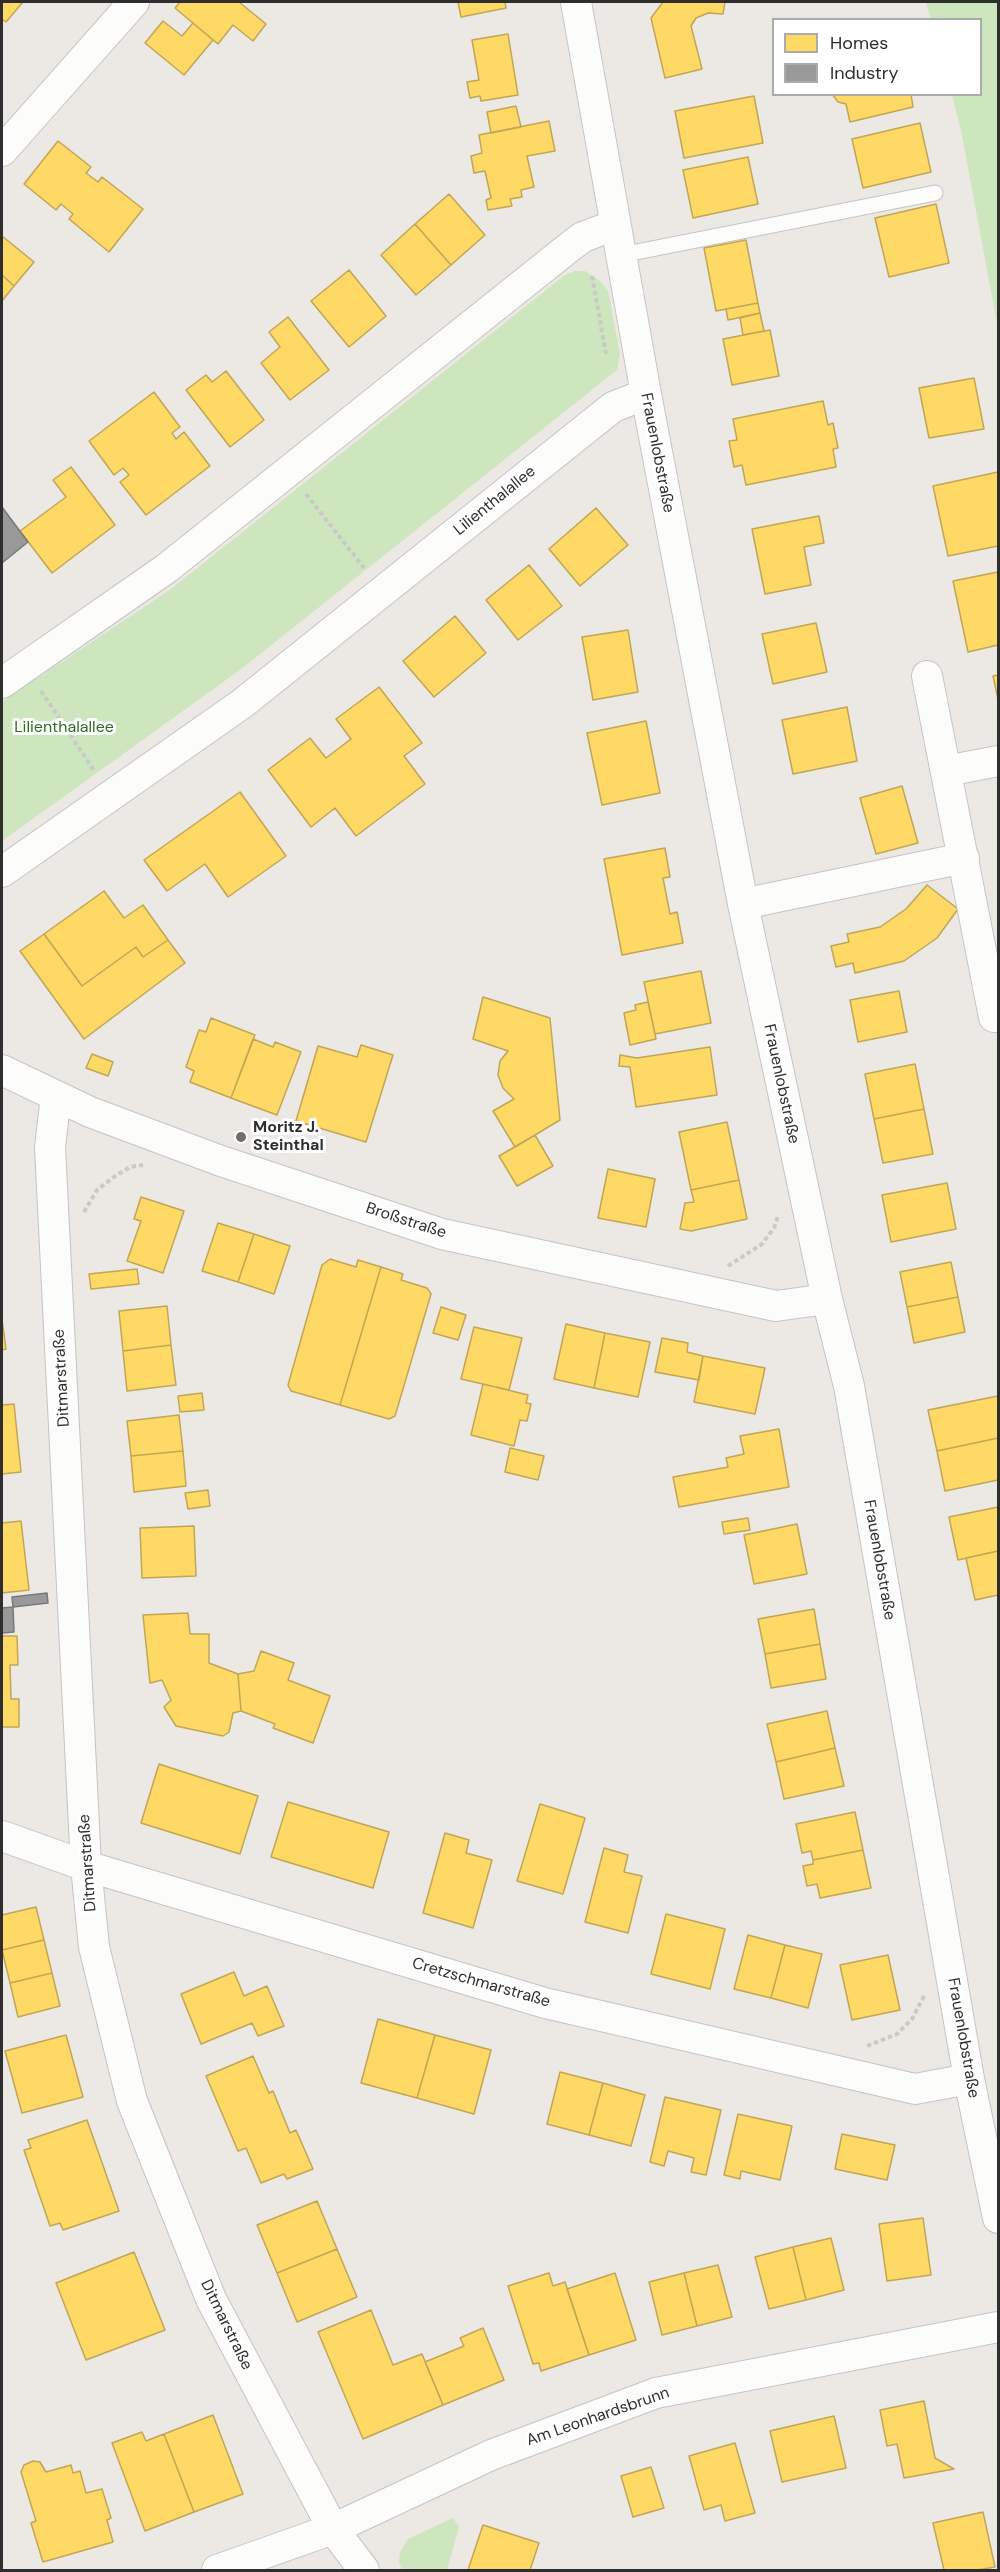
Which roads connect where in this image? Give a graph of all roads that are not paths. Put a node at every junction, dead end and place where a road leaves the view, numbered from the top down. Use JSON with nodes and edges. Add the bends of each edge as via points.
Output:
{"nodes":[{"id":1,"x":134,"y":2,"type":"edge"},
{"id":2,"x":576,"y":2,"type":"edge"},
{"id":3,"x":2,"y":151,"type":"edge"},
{"id":4,"x":935,"y":193,"type":"dead end"},
{"id":5,"x":615,"y":225,"type":"junction"},
{"id":6,"x":621,"y":255,"type":"junction"},
{"id":7,"x":646,"y":394,"type":"junction"},
{"id":8,"x":927,"y":676,"type":"dead end"},
{"id":9,"x":2,"y":683,"type":"edge"},
{"id":10,"x":999,"y":761,"type":"edge"},
{"id":11,"x":946,"y":771,"type":"junction"},
{"id":12,"x":964,"y":858,"type":"junction"},
{"id":13,"x":2,"y":872,"type":"edge"},
{"id":14,"x":743,"y":904,"type":"junction"},
{"id":15,"x":994,"y":1017,"type":"dead end"},
{"id":16,"x":2,"y":1070,"type":"edge"},
{"id":17,"x":56,"y":1096,"type":"junction"},
{"id":18,"x":827,"y":1299,"type":"junction"},
{"id":19,"x":2,"y":1836,"type":"edge"},
{"id":20,"x":86,"y":1866,"type":"junction"},
{"id":21,"x":969,"y":2079,"type":"junction"},
{"id":22,"x":999,"y":2218,"type":"edge"},
{"id":23,"x":999,"y":2327,"type":"edge"},
{"id":24,"x":333,"y":2529,"type":"junction"},
{"id":25,"x":217,"y":2571,"type":"edge"},
{"id":26,"x":364,"y":2571,"type":"edge"}],
"edges":[{"from":1,"to":3,"type":"street"},
{"from":2,"to":5,"type":"street","name":"Frauenlobstraße"},
{"from":4,"to":6,"type":"lane"},
{"from":5,"to":6,"type":"street","name":"Frauenlobstraße"},
{"from":5,"to":9,"type":"street","via":[[572,245],[167,568]]},
{"from":6,"to":7,"type":"street","name":"Frauenlobstraße"},
{"from":7,"to":13,"type":"street","name":"Lilienthalallee","via":[[613,407],[243,703]]},
{"from":7,"to":14,"type":"street","name":"Frauenlobstraße"},
{"from":8,"to":11,"type":"street"},
{"from":10,"to":11,"type":"street"},
{"from":11,"to":12,"type":"street"},
{"from":12,"to":14,"type":"street"},
{"from":12,"to":15,"type":"street"},
{"from":14,"to":18,"type":"street","name":"Frauenlobstraße"},
{"from":16,"to":17,"type":"street","name":"Broßstraße"},
{"from":17,"to":18,"type":"street","name":"Broßstraße","via":[[220,1161],[442,1234],[776,1306]]},
{"from":17,"to":20,"type":"street","name":"Ditmarstraße","via":[[50,1148]]},
{"from":18,"to":21,"type":"street","name":"Frauenlobstraße","via":[[849,1386]]},
{"from":19,"to":20,"type":"street","name":"Cretzschmarstraße"},
{"from":20,"to":21,"type":"street","name":"Cretzschmarstraße","via":[[545,2003],[915,2089]]},
{"from":20,"to":24,"type":"street","name":"Ditmarstraße","via":[[94,1947],[132,2101],[211,2299]]},
{"from":21,"to":22,"type":"street","name":"Frauenlobstraße"},
{"from":23,"to":24,"type":"street","name":"Am Leonhardsbrunn","via":[[656,2393],[491,2455]]},
{"from":24,"to":25,"type":"street","name":"Am Leonhardsbrunn"},
{"from":24,"to":26,"type":"street","name":"Ditmarstraße"}]}
